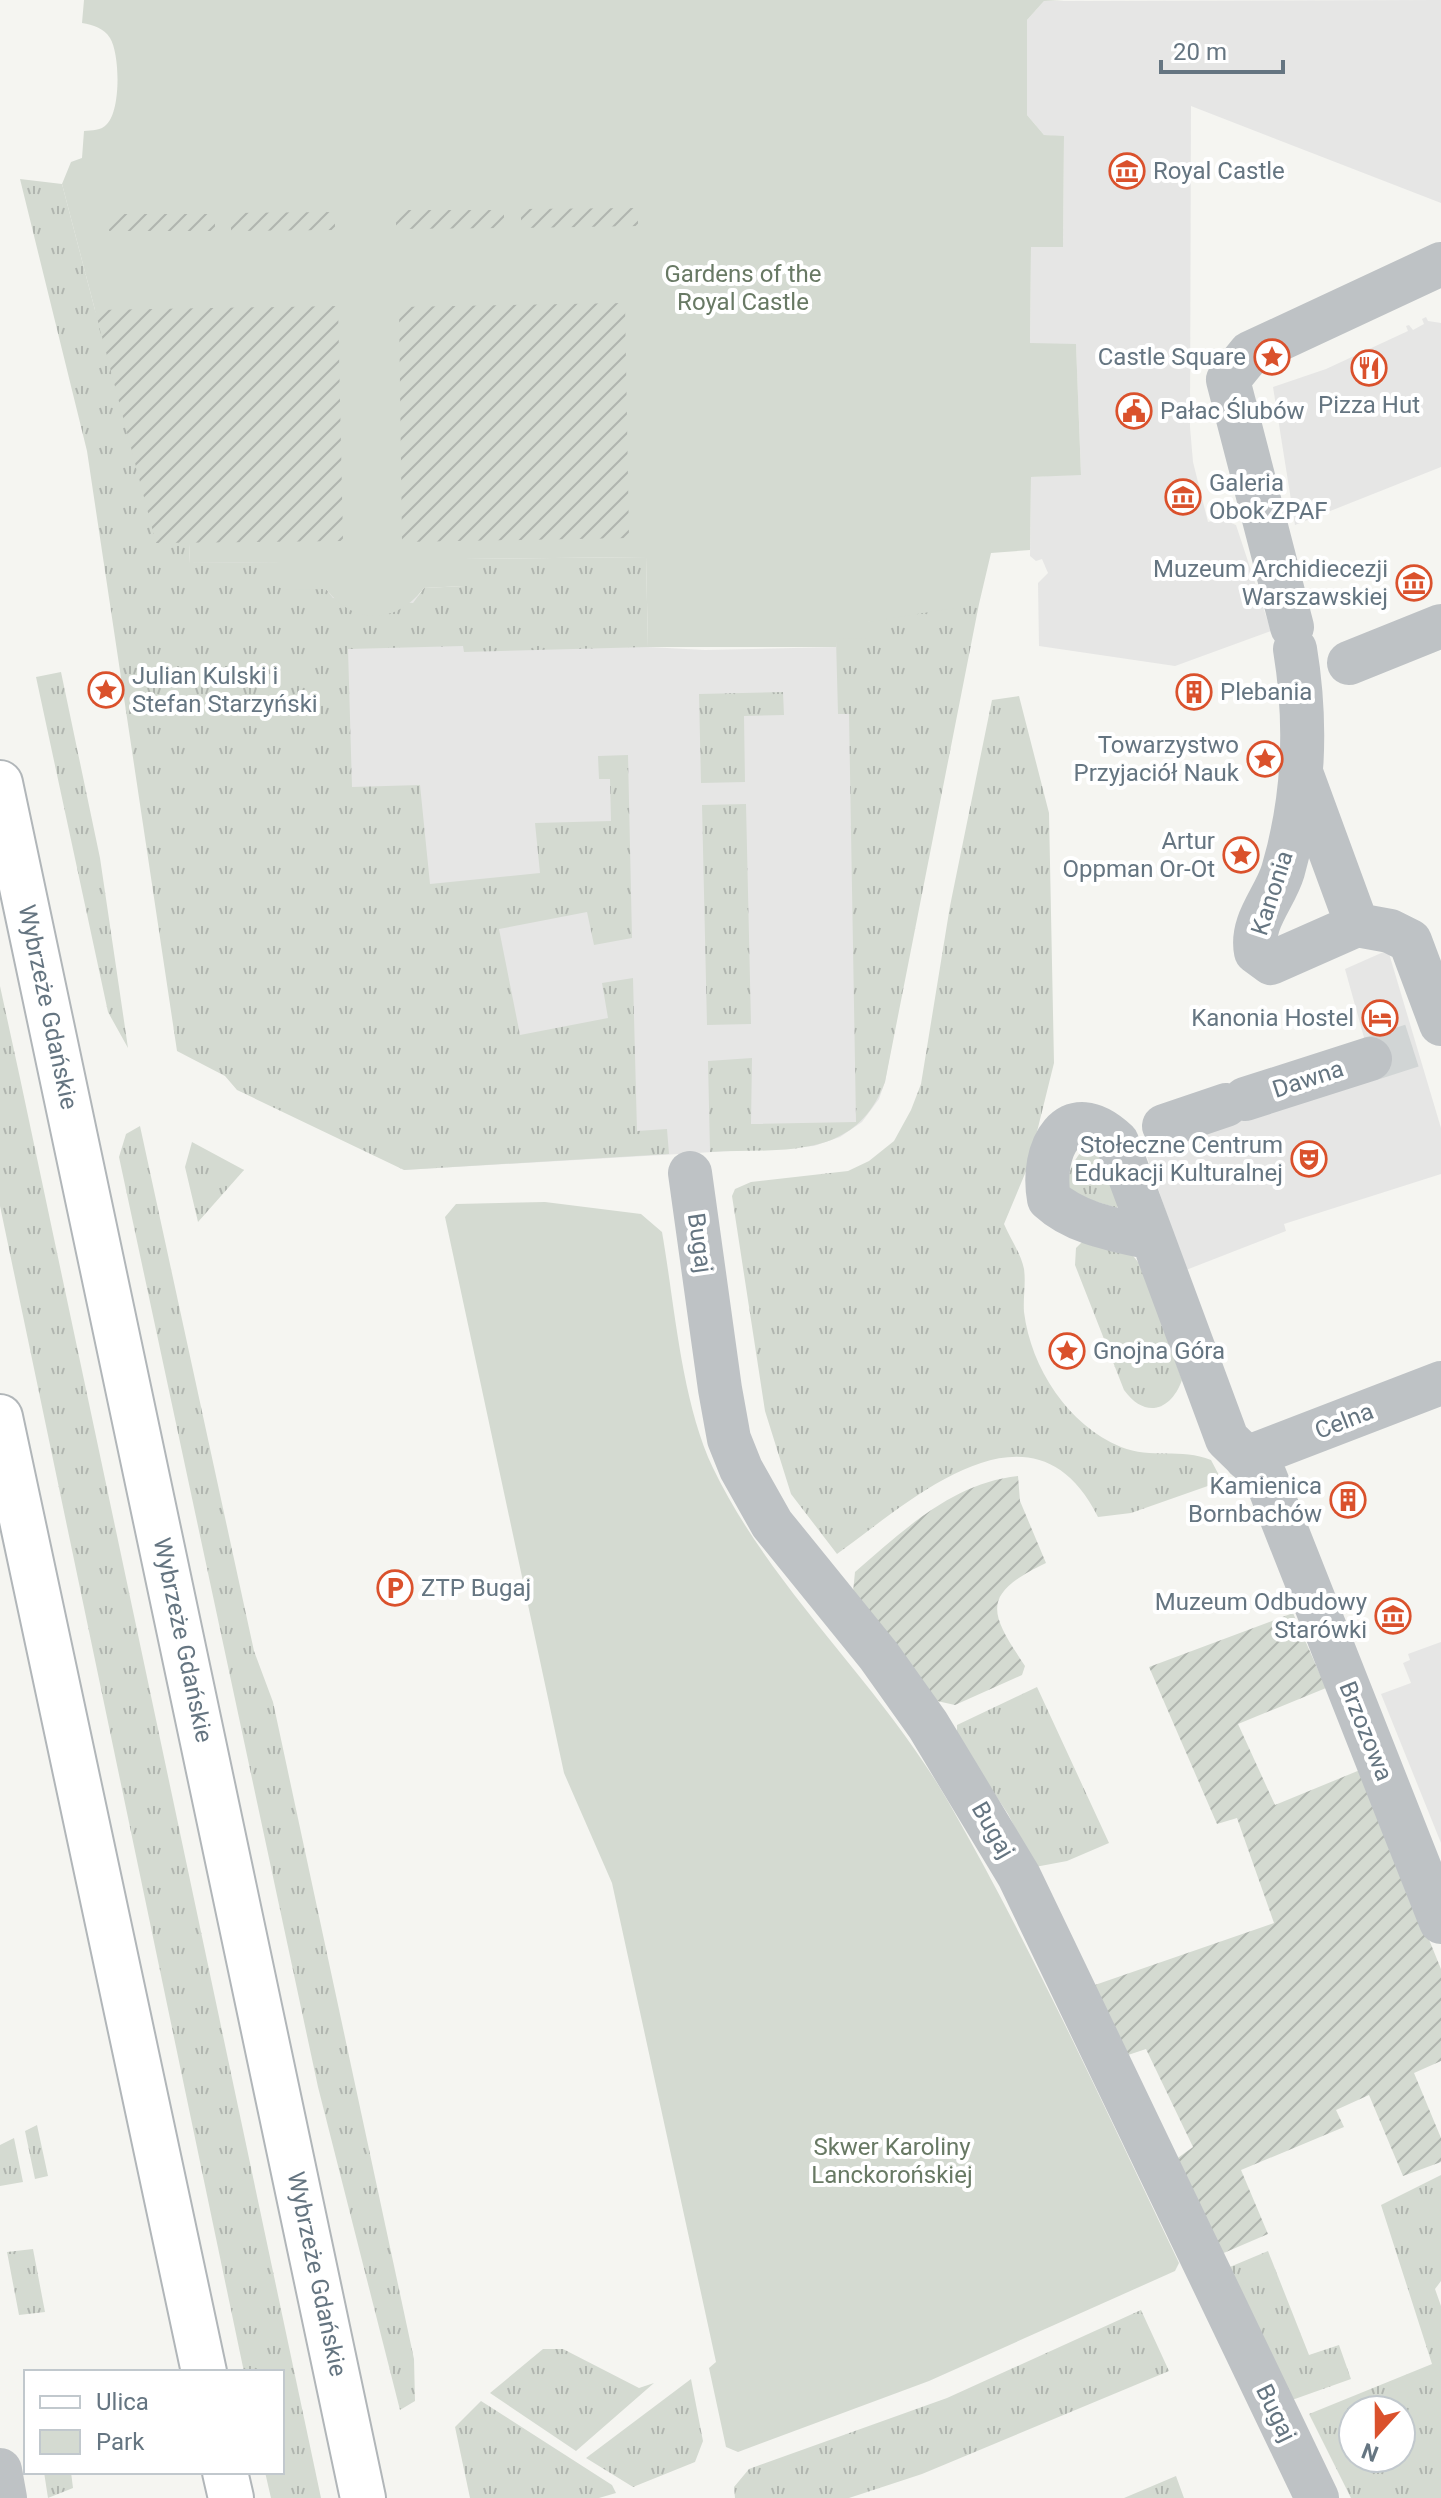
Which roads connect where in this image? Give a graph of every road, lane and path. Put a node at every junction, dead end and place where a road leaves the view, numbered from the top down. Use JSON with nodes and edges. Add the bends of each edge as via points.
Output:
{"nodes":[{"id":1,"x":1441,"y":264,"type":"edge"},
{"id":2,"x":1441,"y":626,"type":"edge"},
{"id":3,"x":1314,"y":657,"type":"junction"},
{"id":4,"x":1300,"y":770,"type":"junction"},
{"id":5,"x":0,"y":783,"type":"edge"},
{"id":6,"x":1373,"y":928,"type":"junction"},
{"id":7,"x":1432,"y":1035,"type":"edge"},
{"id":8,"x":1370,"y":1059,"type":"tunnel mouth"},
{"id":9,"x":1164,"y":1126,"type":"dead end"},
{"id":10,"x":690,"y":1173,"type":"dead end"},
{"id":11,"x":1152,"y":1238,"type":"dead end"},
{"id":12,"x":1441,"y":1383,"type":"edge"},
{"id":13,"x":0,"y":1417,"type":"edge"},
{"id":14,"x":1246,"y":1458,"type":"junction"},
{"id":15,"x":1441,"y":1922,"type":"edge"},
{"id":16,"x":204,"y":2370,"type":"edge"},
{"id":17,"x":0,"y":2470,"type":"edge"},
{"id":18,"x":225,"y":2474,"type":"edge"},
{"id":19,"x":5,"y":2498,"type":"edge"},
{"id":20,"x":231,"y":2498,"type":"edge"},
{"id":21,"x":363,"y":2498,"type":"edge"},
{"id":22,"x":1317,"y":2498,"type":"edge"}],
"edges":[{"from":1,"to":3,"type":"street","name":"Kanonia","via":[[1250,353],[1228,380]]},
{"from":2,"to":3,"type":"street"},
{"from":3,"to":4,"type":"street","name":"Kanonia"},
{"from":4,"to":6,"type":"street","name":"Kanonia"},
{"from":4,"to":6,"type":"street","name":"Kanonia","via":[[1283,872],[1258,924],[1256,952],[1271,963]]},
{"from":5,"to":21,"type":"main road","name":"Wybrzeże Gdańskie"},
{"from":6,"to":7,"type":"street","via":[[1410,941]]},
{"from":8,"to":9,"type":"street","name":"Dawna"},
{"from":10,"to":22,"type":"street","name":"Bugaj","via":[[720,1389],[741,1469],[772,1524],[928,1725],[1012,1864]]},
{"from":11,"to":14,"type":"street","name":"Brzozowa","via":[[1227,1439]]},
{"from":12,"to":14,"type":"street","name":"Celna"},
{"from":13,"to":16,"type":"main road"},
{"from":14,"to":15,"type":"street","name":"Brzozowa","via":[[1265,1476]]},
{"from":17,"to":19,"type":"street"},
{"from":18,"to":20,"type":"main road"}]}
